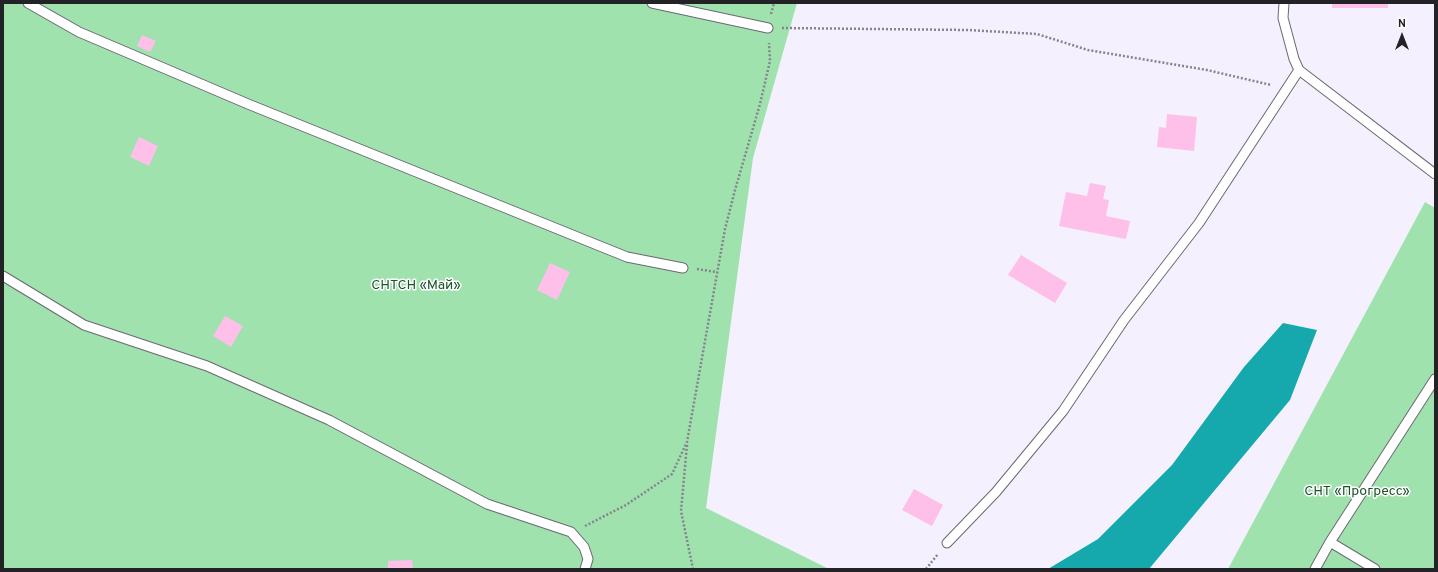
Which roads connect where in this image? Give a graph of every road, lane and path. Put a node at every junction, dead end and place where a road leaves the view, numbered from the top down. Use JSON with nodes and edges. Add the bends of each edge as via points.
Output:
{"nodes":[{"id":1,"x":28,"y":3,"type":"edge"},
{"id":2,"x":652,"y":3,"type":"edge"},
{"id":3,"x":1284,"y":3,"type":"edge"},
{"id":4,"x":768,"y":28,"type":"junction"},
{"id":5,"x":1299,"y":70,"type":"junction"},
{"id":6,"x":1287,"y":88,"type":"junction"},
{"id":7,"x":1435,"y":174,"type":"edge"},
{"id":8,"x":683,"y":268,"type":"dead end"},
{"id":9,"x":3,"y":276,"type":"edge"},
{"id":10,"x":1435,"y":378,"type":"edge"},
{"id":11,"x":687,"y":442,"type":"junction"},
{"id":12,"x":572,"y":532,"type":"junction"},
{"id":13,"x":1330,"y":542,"type":"junction"},
{"id":14,"x":948,"y":543,"type":"dead end"},
{"id":15,"x":585,"y":569,"type":"edge"},
{"id":16,"x":693,"y":569,"type":"edge"},
{"id":17,"x":1315,"y":569,"type":"edge"},
{"id":18,"x":1375,"y":569,"type":"edge"}],
"edges":[{"from":1,"to":8,"type":"lane","via":[[79,32],[270,113],[628,257]]},
{"from":2,"to":4,"type":"lane"},
{"from":3,"to":5,"type":"lane","via":[[1283,18]]},
{"from":4,"to":6,"type":"path","via":[[968,30],[1037,34],[1088,50],[1207,70]]},
{"from":4,"to":11,"type":"path","via":[[770,61],[725,229]]},
{"from":5,"to":6,"type":"lane"},
{"from":5,"to":7,"type":"lane"},
{"from":6,"to":14,"type":"lane","via":[[1198,223],[1124,320],[1063,411],[996,492]]},
{"from":9,"to":12,"type":"lane","via":[[84,325],[207,366],[329,420],[487,504]]},
{"from":10,"to":13,"type":"lane"},
{"from":11,"to":12,"type":"path","via":[[672,474],[626,505]]},
{"from":11,"to":16,"type":"path","via":[[681,511]]},
{"from":12,"to":15,"type":"lane","via":[[584,547],[588,559]]},
{"from":13,"to":17,"type":"lane"},
{"from":13,"to":18,"type":"lane"}]}
